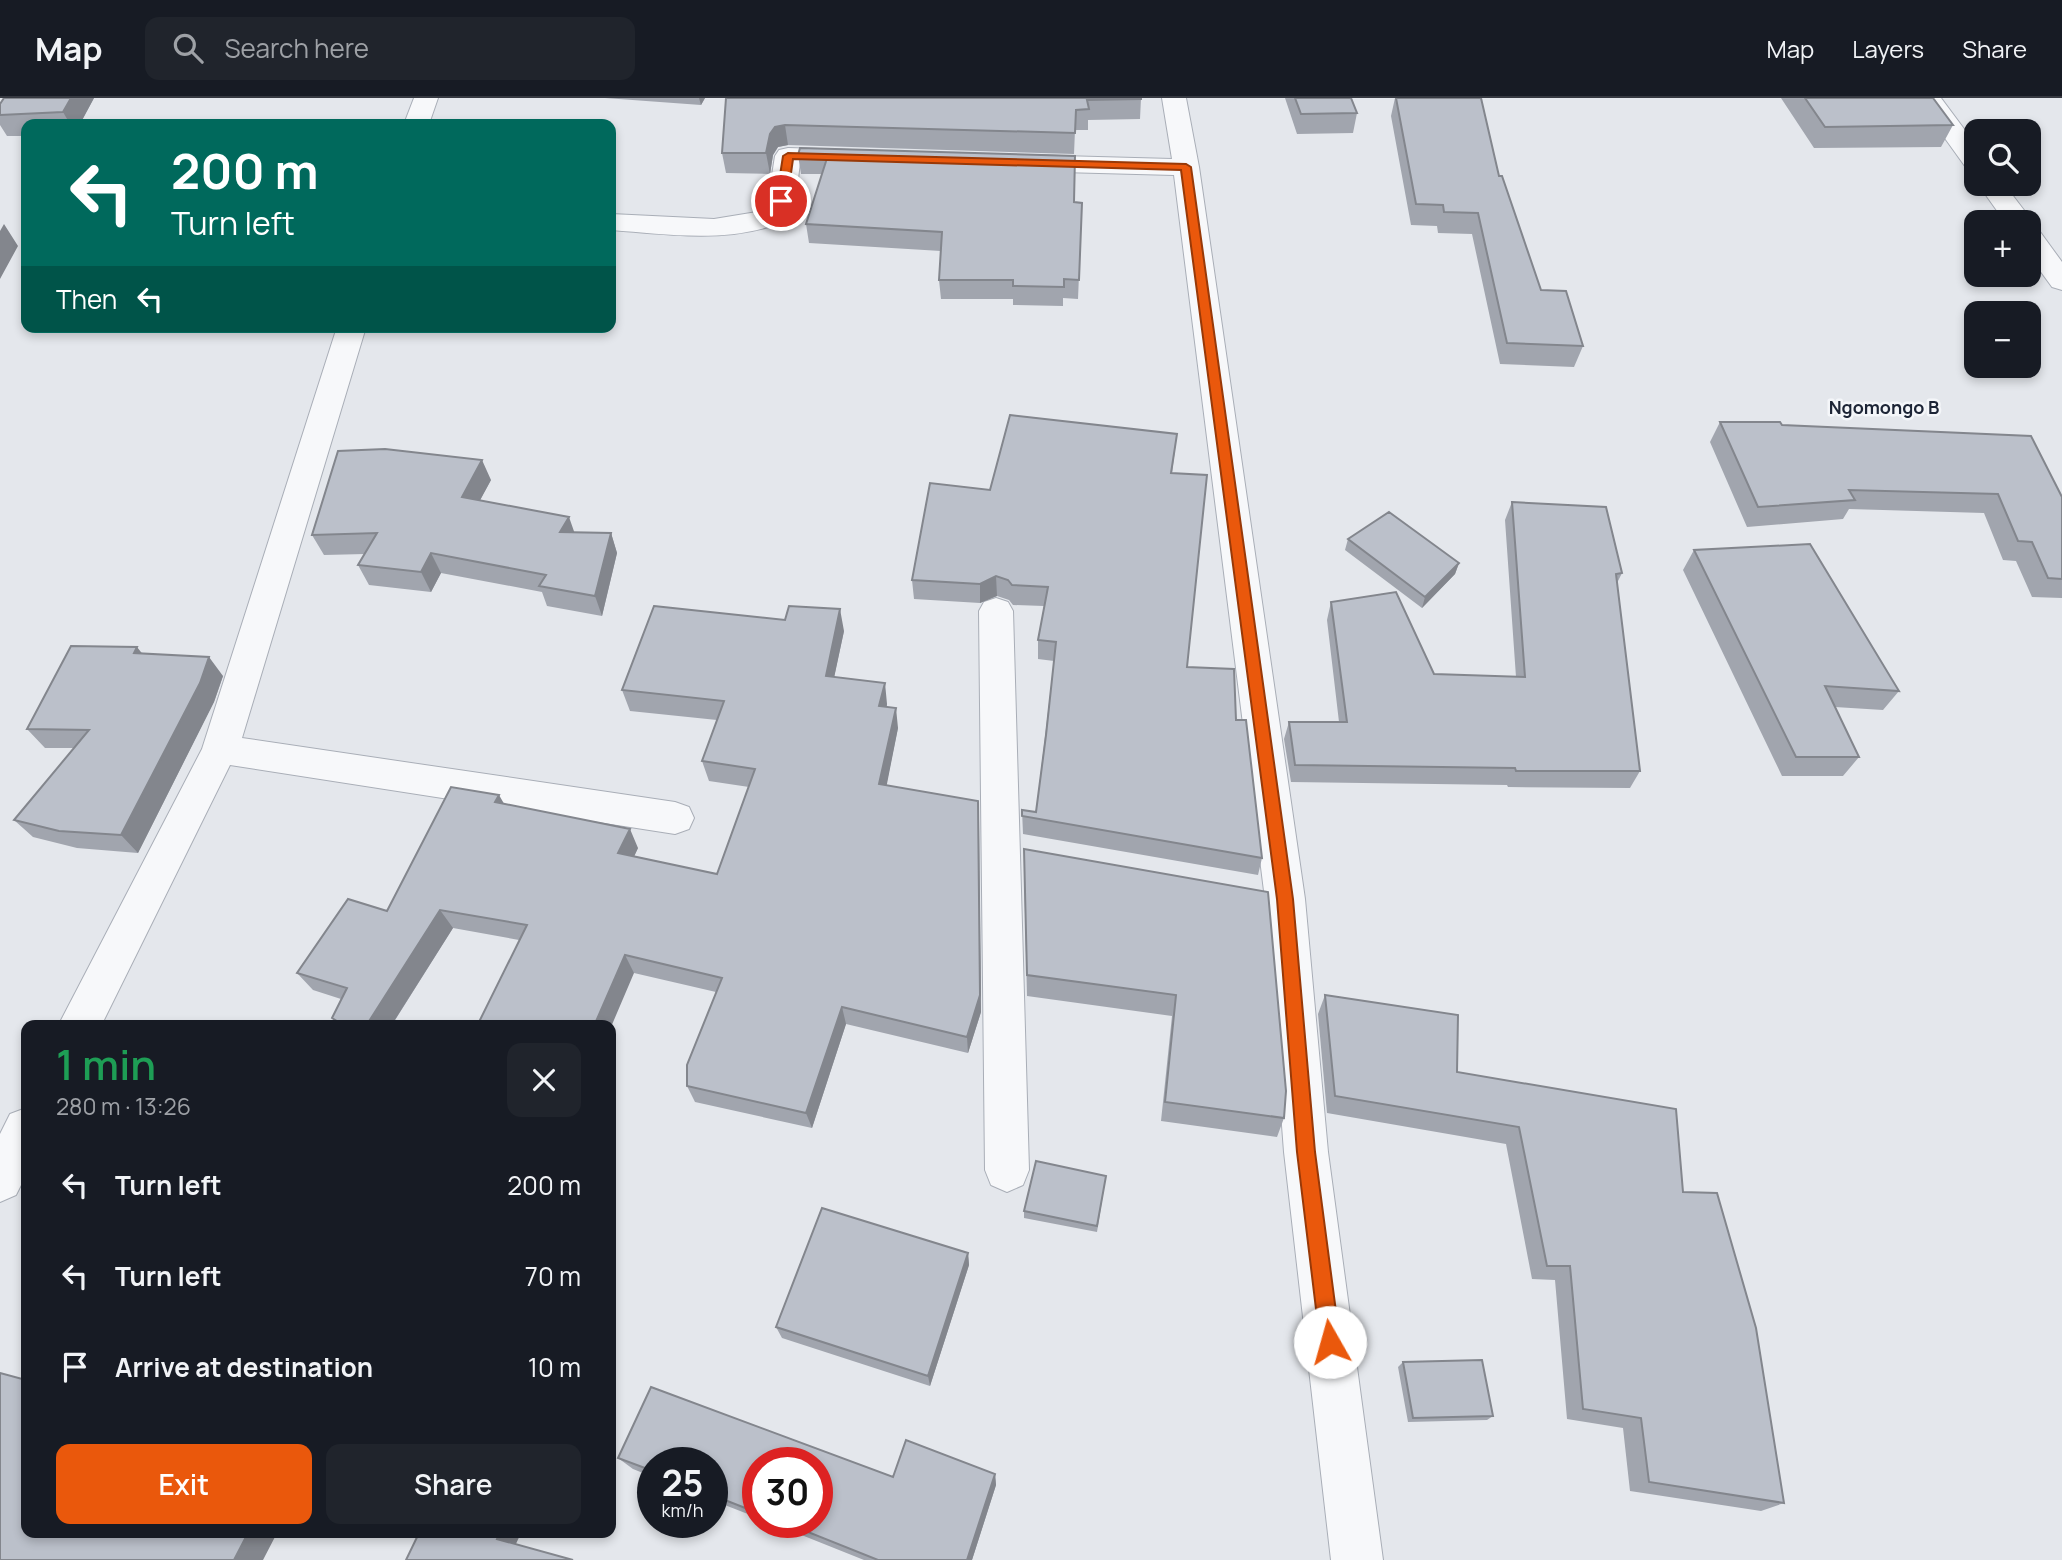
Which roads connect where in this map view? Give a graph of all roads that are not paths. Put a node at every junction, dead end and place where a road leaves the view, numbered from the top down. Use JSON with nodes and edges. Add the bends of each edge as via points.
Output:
{"nodes":[{"id":1,"x":426,"y":98,"type":"edge"},
{"id":2,"x":1174,"y":98,"type":"edge"},
{"id":3,"x":1928,"y":98,"type":"edge"},
{"id":4,"x":419,"y":119,"type":"edge"},
{"id":5,"x":1964,"y":147,"type":"edge"},
{"id":6,"x":879,"y":159,"type":"edge"},
{"id":7,"x":1005,"y":162,"type":"edge"},
{"id":8,"x":1186,"y":167,"type":"junction"},
{"id":9,"x":616,"y":222,"type":"edge"},
{"id":10,"x":2041,"y":253,"type":"edge"},
{"id":11,"x":2062,"y":281,"type":"edge"},
{"id":12,"x":350,"y":333,"type":"edge"},
{"id":13,"x":996,"y":611,"type":"dead end"},
{"id":14,"x":220,"y":749,"type":"junction"},
{"id":15,"x":675,"y":818,"type":"dead end"},
{"id":16,"x":1000,"y":849,"type":"junction"},
{"id":17,"x":1041,"y":856,"type":"edge"},
{"id":18,"x":1244,"y":892,"type":"edge"},
{"id":19,"x":1285,"y":899,"type":"junction"},
{"id":20,"x":82,"y":1020,"type":"edge"},
{"id":21,"x":21,"y":1139,"type":"edge"},
{"id":22,"x":1007,"y":1170,"type":"dead end"},
{"id":23,"x":0,"y":1180,"type":"edge"},
{"id":24,"x":1357,"y":1560,"type":"edge"}],
"edges":[{"from":1,"to":4,"type":"street"},
{"from":2,"to":8,"type":"street"},
{"from":3,"to":5,"type":"street"},
{"from":6,"to":9,"type":"street","via":[[788,156],[774,216],[751,225]]},
{"from":7,"to":8,"type":"street"},
{"from":8,"to":19,"type":"street"},
{"from":10,"to":11,"type":"street"},
{"from":12,"to":14,"type":"street"},
{"from":13,"to":16,"type":"street"},
{"from":14,"to":15,"type":"street"},
{"from":14,"to":20,"type":"street"},
{"from":16,"to":17,"type":"street"},
{"from":16,"to":22,"type":"street"},
{"from":18,"to":19,"type":"street"},
{"from":19,"to":24,"type":"street","via":[[1306,1152]]},
{"from":21,"to":23,"type":"street"}]}
